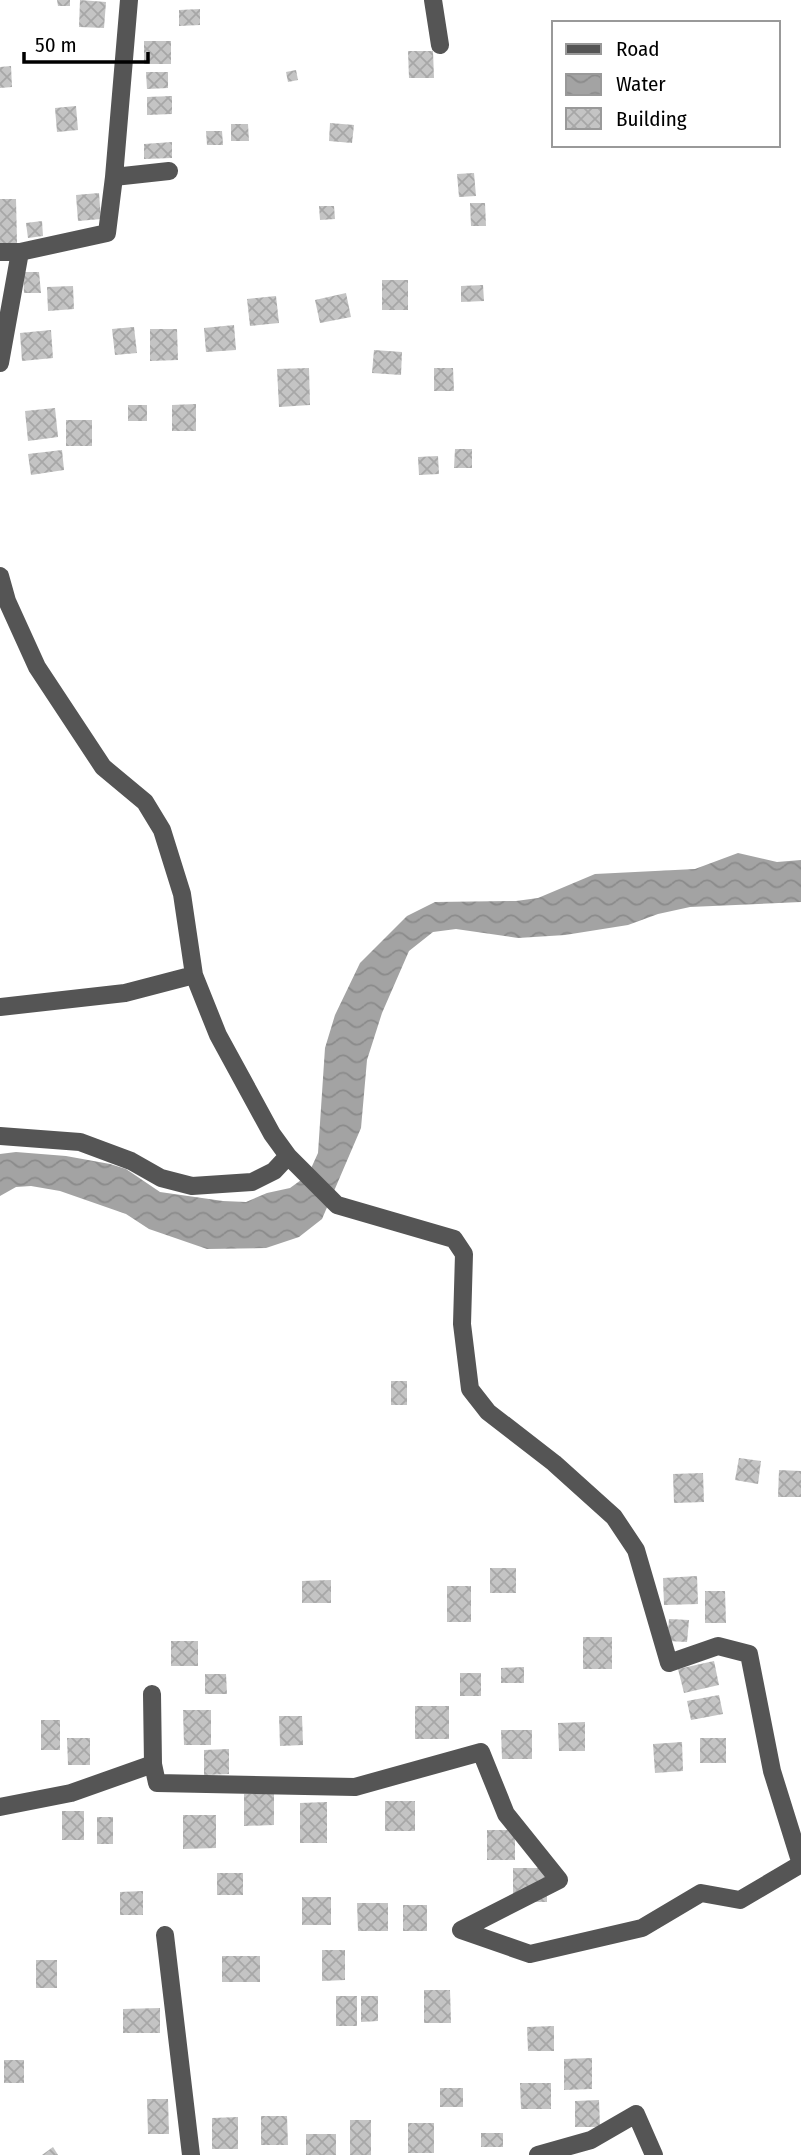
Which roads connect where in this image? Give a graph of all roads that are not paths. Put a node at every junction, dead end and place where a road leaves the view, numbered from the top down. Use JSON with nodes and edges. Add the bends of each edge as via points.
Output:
{"nodes":[{"id":1,"x":129,"y":0,"type":"edge"},
{"id":2,"x":433,"y":0,"type":"edge"},
{"id":3,"x":440,"y":45,"type":"dead end"},
{"id":4,"x":169,"y":171,"type":"dead end"},
{"id":5,"x":114,"y":177,"type":"junction"},
{"id":6,"x":0,"y":252,"type":"edge"},
{"id":7,"x":20,"y":252,"type":"junction"},
{"id":8,"x":0,"y":363,"type":"edge"},
{"id":9,"x":0,"y":576,"type":"edge"},
{"id":10,"x":194,"y":975,"type":"junction"},
{"id":11,"x":0,"y":1007,"type":"edge"},
{"id":12,"x":0,"y":1136,"type":"edge"},
{"id":13,"x":293,"y":1161,"type":"junction"},
{"id":14,"x":152,"y":1694,"type":"dead end"},
{"id":15,"x":153,"y":1764,"type":"junction"},
{"id":16,"x":0,"y":1807,"type":"edge"},
{"id":17,"x":801,"y":1864,"type":"edge"},
{"id":18,"x":165,"y":1935,"type":"dead end"},
{"id":19,"x":191,"y":2155,"type":"edge"},
{"id":20,"x":538,"y":2155,"type":"edge"},
{"id":21,"x":654,"y":2155,"type":"edge"}],
"edges":[{"from":1,"to":5,"type":"street"},
{"from":2,"to":3,"type":"street"},
{"from":4,"to":5,"type":"street"},
{"from":5,"to":7,"type":"street","via":[[107,233]]},
{"from":6,"to":7,"type":"street"},
{"from":7,"to":8,"type":"street"},
{"from":9,"to":10,"type":"street","via":[[37,667],[103,767],[145,802],[162,830],[182,894]]},
{"from":10,"to":11,"type":"street","via":[[125,993]]},
{"from":10,"to":13,"type":"street","via":[[218,1035],[272,1134]]},
{"from":12,"to":13,"type":"street","via":[[80,1142],[161,1178],[192,1186],[252,1182]]},
{"from":13,"to":17,"type":"street","via":[[337,1205],[454,1239],[464,1254],[463,1324],[470,1389],[488,1412],[614,1517],[636,1550],[669,1663],[718,1646],[750,1654],[772,1771]]},
{"from":14,"to":15,"type":"street"},
{"from":15,"to":16,"type":"street","via":[[71,1793]]},
{"from":15,"to":17,"type":"street","via":[[157,1783],[355,1787],[481,1752],[506,1814],[559,1880],[461,1930],[530,1954],[642,1928],[701,1893],[740,1900]]},
{"from":18,"to":19,"type":"street"},
{"from":20,"to":21,"type":"street","via":[[591,2140],[636,2114]]}]}
